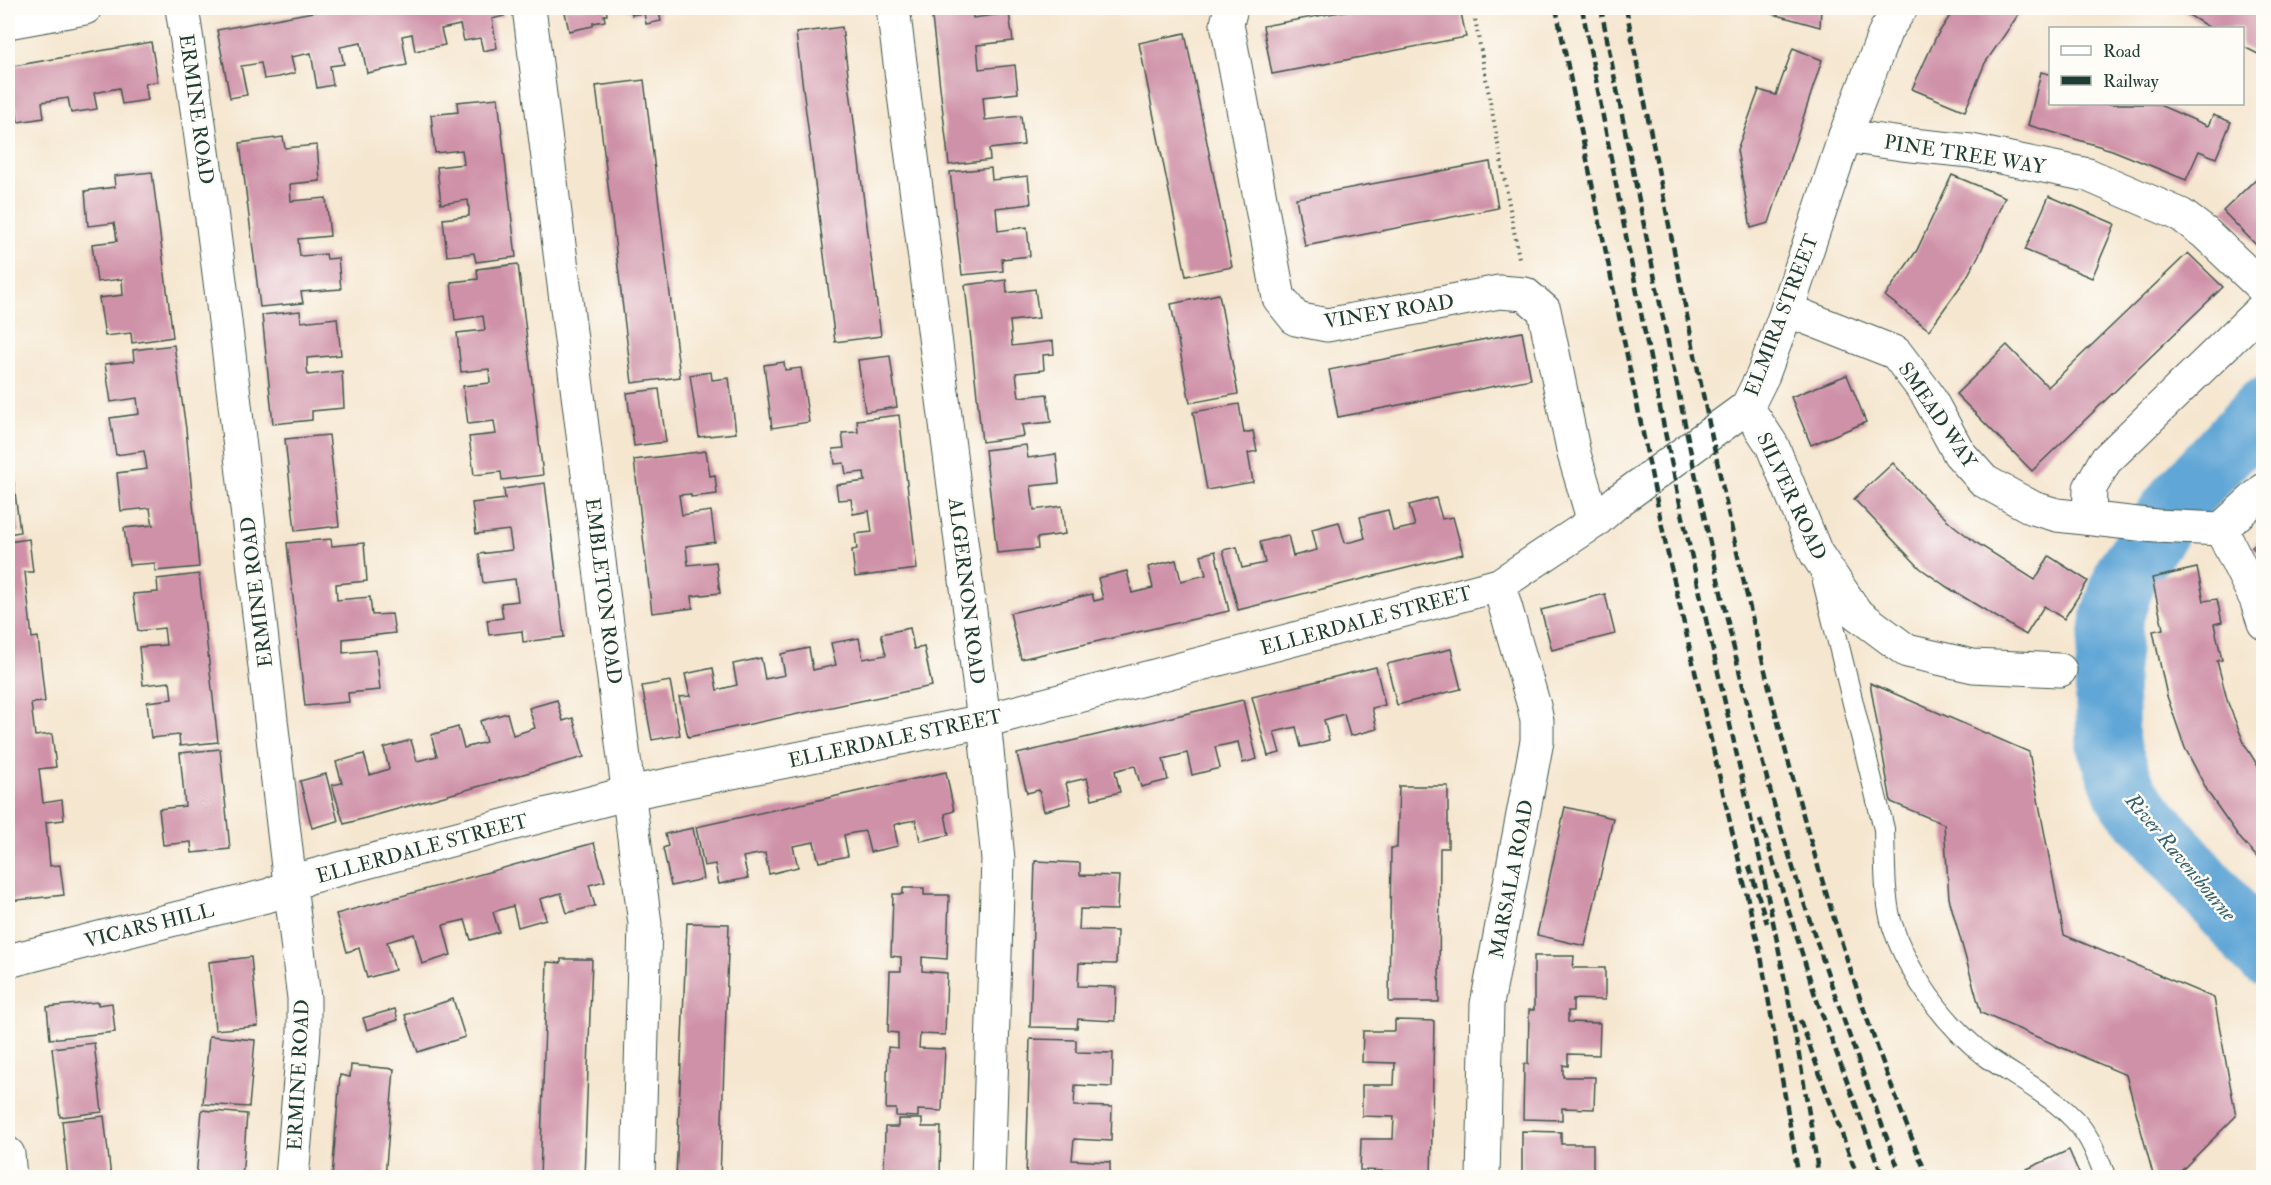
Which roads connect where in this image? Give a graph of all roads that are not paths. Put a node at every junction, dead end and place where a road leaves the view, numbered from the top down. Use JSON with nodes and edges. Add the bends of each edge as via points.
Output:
{"nodes":[{"id":1,"x":85,"y":8,"type":"edge"},
{"id":2,"x":182,"y":8,"type":"edge"},
{"id":3,"x":529,"y":8,"type":"edge"},
{"id":4,"x":893,"y":8,"type":"edge"},
{"id":5,"x":1231,"y":8,"type":"edge"},
{"id":6,"x":1901,"y":8,"type":"edge"},
{"id":7,"x":8,"y":22,"type":"edge"},
{"id":8,"x":1845,"y":136,"type":"junction"},
{"id":9,"x":2264,"y":289,"type":"edge"},
{"id":10,"x":2264,"y":308,"type":"edge"},
{"id":11,"x":1787,"y":309,"type":"junction"},
{"id":12,"x":1747,"y":407,"type":"junction"},
{"id":13,"x":2264,"y":490,"type":"edge"},
{"id":14,"x":2089,"y":518,"type":"junction"},
{"id":15,"x":1594,"y":522,"type":"junction"},
{"id":16,"x":2211,"y":528,"type":"junction"},
{"id":17,"x":1816,"y":553,"type":"junction"},
{"id":18,"x":1499,"y":585,"type":"junction"},
{"id":19,"x":2264,"y":623,"type":"edge"},
{"id":20,"x":2060,"y":670,"type":"dead end"},
{"id":21,"x":984,"y":721,"type":"junction"},
{"id":22,"x":629,"y":793,"type":"junction"},
{"id":23,"x":290,"y":885,"type":"junction"},
{"id":24,"x":8,"y":960,"type":"edge"},
{"id":25,"x":8,"y":1154,"type":"edge"},
{"id":26,"x":10,"y":1178,"type":"edge"},
{"id":27,"x":292,"y":1178,"type":"edge"},
{"id":28,"x":638,"y":1178,"type":"edge"},
{"id":29,"x":988,"y":1178,"type":"edge"},
{"id":30,"x":1483,"y":1178,"type":"edge"},
{"id":31,"x":2106,"y":1178,"type":"edge"}],
"edges":[{"from":1,"to":7,"type":"street"},
{"from":2,"to":23,"type":"street","name":"ERMINE ROAD","via":[[221,289]]},
{"from":3,"to":22,"type":"street","name":"EMBLETON ROAD"},
{"from":4,"to":21,"type":"street","name":"ALGERNON ROAD"},
{"from":5,"to":15,"type":"street","name":"VINEY ROAD","via":[[1227,24],[1279,298],[1296,319],[1327,325],[1499,292],[1525,294],[1544,310],[1574,454]]},
{"from":6,"to":8,"type":"street","name":"ELMIRA STREET","via":[[1886,30]]},
{"from":8,"to":9,"type":"street","name":"PINE TREE WAY","via":[[1971,151],[2088,175],[2181,215]]},
{"from":8,"to":11,"type":"street","name":"ELMIRA STREET"},
{"from":10,"to":14,"type":"street","via":[[2105,461],[2090,488]]},
{"from":11,"to":12,"type":"street","name":"ELMIRA STREET"},
{"from":11,"to":14,"type":"street","name":"SMEAD WAY","via":[[1896,352],[1927,394],[1959,453],[1984,481],[2033,508]]},
{"from":12,"to":15,"type":"street","name":"ELMIRA STREET"},
{"from":12,"to":17,"type":"street","name":"SILVER ROAD","via":[[1772,445]]},
{"from":13,"to":16,"type":"street"},
{"from":14,"to":16,"type":"street","name":"SMEAD WAY"},
{"from":15,"to":18,"type":"street","name":"ELMIRA STREET"},
{"from":16,"to":19,"type":"street","via":[[2256,598]]},
{"from":17,"to":20,"type":"street","name":"SILVER ROAD","via":[[1857,613],[1907,651],[1973,666]]},
{"from":17,"to":31,"type":"lane","via":[[1884,830],[1891,920],[1904,954],[1934,1005],[1985,1055],[2064,1110],[2087,1135]]},
{"from":18,"to":21,"type":"street","name":"ELLERDALE STREET"},
{"from":18,"to":30,"type":"street","name":"MARSALA ROAD","via":[[1537,721],[1537,741],[1487,1004]]},
{"from":21,"to":22,"type":"street","name":"ELLERDALE STREET"},
{"from":21,"to":29,"type":"street","name":"ALGERNON ROAD","via":[[998,859]]},
{"from":22,"to":23,"type":"street","name":"ELLERDALE STREET"},
{"from":22,"to":28,"type":"street","name":"EMBLETON ROAD","via":[[645,924]]},
{"from":23,"to":24,"type":"street","name":"VICARS HILL","via":[[270,895]]},
{"from":23,"to":27,"type":"street","name":"ERMINE ROAD","via":[[304,998]]},
{"from":25,"to":26,"type":"street"}]}
